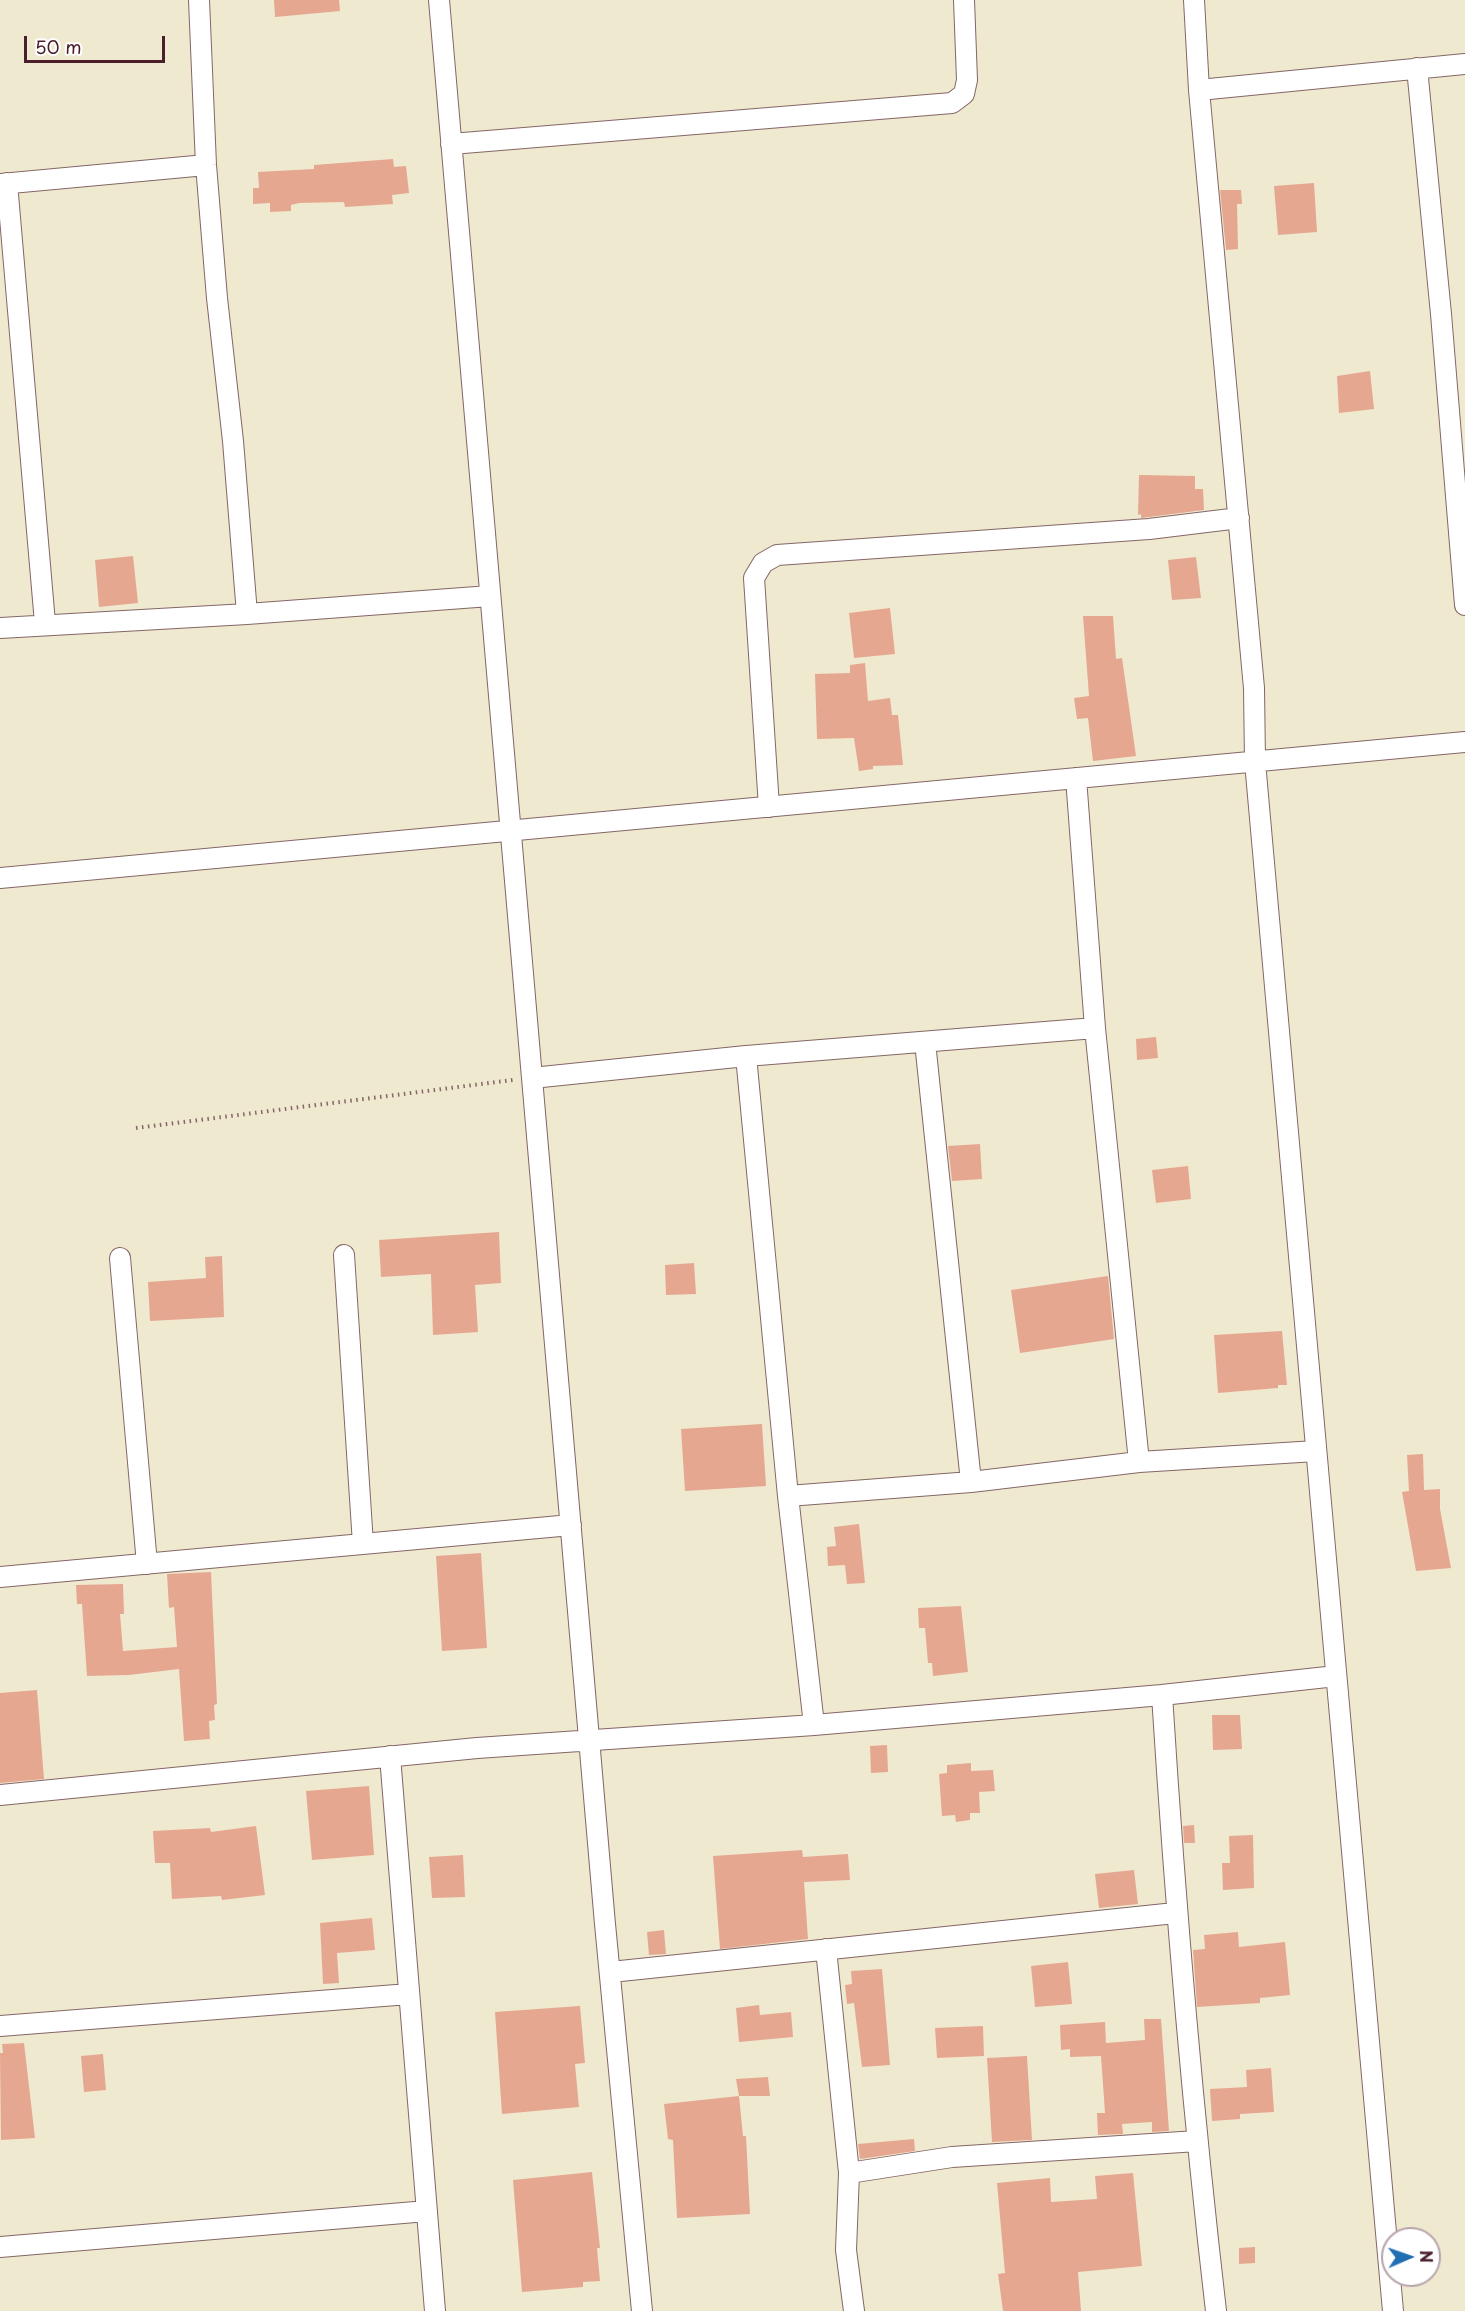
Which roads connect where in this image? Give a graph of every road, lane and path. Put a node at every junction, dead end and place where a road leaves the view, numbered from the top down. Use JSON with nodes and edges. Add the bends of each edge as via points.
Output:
{"nodes":[{"id":1,"x":199,"y":0,"type":"edge"},
{"id":2,"x":439,"y":0,"type":"edge"},
{"id":3,"x":964,"y":0,"type":"edge"},
{"id":4,"x":1194,"y":0,"type":"edge"},
{"id":5,"x":1465,"y":64,"type":"edge"},
{"id":6,"x":1418,"y":68,"type":"junction"},
{"id":7,"x":1199,"y":90,"type":"junction"},
{"id":8,"x":451,"y":144,"type":"junction"},
{"id":9,"x":206,"y":165,"type":"junction"},
{"id":10,"x":4,"y":184,"type":"edge"},
{"id":11,"x":1461,"y":504,"type":"edge"},
{"id":12,"x":1239,"y":518,"type":"junction"},
{"id":13,"x":490,"y":596,"type":"junction"},
{"id":14,"x":1465,"y":605,"type":"edge"},
{"id":15,"x":247,"y":614,"type":"junction"},
{"id":16,"x":45,"y":623,"type":"junction"},
{"id":17,"x":0,"y":628,"type":"edge"},
{"id":18,"x":1465,"y":742,"type":"edge"},
{"id":19,"x":1255,"y":762,"type":"junction"},
{"id":20,"x":1076,"y":778,"type":"junction"},
{"id":21,"x":769,"y":807,"type":"junction"},
{"id":22,"x":511,"y":830,"type":"junction"},
{"id":23,"x":0,"y":878,"type":"edge"},
{"id":24,"x":1095,"y":1028,"type":"junction"},
{"id":25,"x":925,"y":1042,"type":"junction"},
{"id":26,"x":746,"y":1056,"type":"junction"},
{"id":27,"x":532,"y":1078,"type":"junction"},
{"id":28,"x":136,"y":1128,"type":"dead end"},
{"id":29,"x":344,"y":1255,"type":"dead end"},
{"id":30,"x":120,"y":1258,"type":"dead end"},
{"id":31,"x":1316,"y":1451,"type":"junction"},
{"id":32,"x":1139,"y":1462,"type":"junction"},
{"id":33,"x":971,"y":1482,"type":"junction"},
{"id":34,"x":788,"y":1496,"type":"junction"},
{"id":35,"x":571,"y":1526,"type":"junction"},
{"id":36,"x":363,"y":1544,"type":"junction"},
{"id":37,"x":147,"y":1564,"type":"junction"},
{"id":38,"x":0,"y":1577,"type":"edge"},
{"id":39,"x":1336,"y":1676,"type":"junction"},
{"id":40,"x":1162,"y":1695,"type":"junction"},
{"id":41,"x":814,"y":1725,"type":"junction"},
{"id":42,"x":589,"y":1738,"type":"junction"},
{"id":43,"x":390,"y":1756,"type":"junction"},
{"id":44,"x":0,"y":1796,"type":"edge"},
{"id":45,"x":1175,"y":1913,"type":"junction"},
{"id":46,"x":826,"y":1949,"type":"junction"},
{"id":47,"x":611,"y":1972,"type":"junction"},
{"id":48,"x":409,"y":1994,"type":"junction"},
{"id":49,"x":0,"y":2026,"type":"edge"},
{"id":50,"x":1197,"y":2141,"type":"junction"},
{"id":51,"x":849,"y":2173,"type":"junction"},
{"id":52,"x":427,"y":2211,"type":"junction"},
{"id":53,"x":0,"y":2247,"type":"edge"},
{"id":54,"x":435,"y":2311,"type":"edge"},
{"id":55,"x":642,"y":2311,"type":"edge"},
{"id":56,"x":854,"y":2311,"type":"edge"},
{"id":57,"x":1216,"y":2311,"type":"edge"},
{"id":58,"x":1393,"y":2311,"type":"edge"}],
"edges":[{"from":1,"to":9,"type":"street"},
{"from":2,"to":8,"type":"street"},
{"from":3,"to":8,"type":"street","via":[[967,80],[964,94],[952,103]]},
{"from":4,"to":7,"type":"street"},
{"from":5,"to":6,"type":"street"},
{"from":6,"to":7,"type":"street"},
{"from":6,"to":11,"type":"street"},
{"from":7,"to":12,"type":"street"},
{"from":8,"to":13,"type":"street"},
{"from":9,"to":10,"type":"street"},
{"from":9,"to":15,"type":"street"},
{"from":10,"to":16,"type":"street"},
{"from":11,"to":14,"type":"street"},
{"from":12,"to":19,"type":"street","via":[[1254,688]]},
{"from":12,"to":21,"type":"street","via":[[1149,529],[777,555],[763,563],[754,579]]},
{"from":13,"to":15,"type":"street"},
{"from":13,"to":22,"type":"street"},
{"from":15,"to":16,"type":"street"},
{"from":16,"to":17,"type":"street"},
{"from":18,"to":19,"type":"street"},
{"from":19,"to":20,"type":"street"},
{"from":19,"to":31,"type":"street"},
{"from":20,"to":21,"type":"street"},
{"from":20,"to":24,"type":"street"},
{"from":21,"to":22,"type":"street"},
{"from":22,"to":23,"type":"street"},
{"from":22,"to":27,"type":"street"},
{"from":24,"to":25,"type":"street"},
{"from":24,"to":32,"type":"street"},
{"from":25,"to":26,"type":"street"},
{"from":25,"to":33,"type":"street"},
{"from":26,"to":27,"type":"street"},
{"from":26,"to":34,"type":"street"},
{"from":27,"to":28,"type":"path"},
{"from":27,"to":35,"type":"street"},
{"from":29,"to":36,"type":"street"},
{"from":30,"to":37,"type":"street"},
{"from":31,"to":32,"type":"street"},
{"from":31,"to":39,"type":"street"},
{"from":32,"to":33,"type":"street"},
{"from":33,"to":34,"type":"street"},
{"from":34,"to":41,"type":"street"},
{"from":35,"to":36,"type":"street"},
{"from":35,"to":42,"type":"street"},
{"from":36,"to":37,"type":"street"},
{"from":37,"to":38,"type":"street"},
{"from":39,"to":40,"type":"street"},
{"from":39,"to":58,"type":"street"},
{"from":40,"to":41,"type":"street"},
{"from":40,"to":45,"type":"street"},
{"from":41,"to":42,"type":"street"},
{"from":42,"to":43,"type":"street"},
{"from":42,"to":47,"type":"street"},
{"from":43,"to":44,"type":"street"},
{"from":43,"to":48,"type":"street"},
{"from":45,"to":46,"type":"street"},
{"from":45,"to":50,"type":"street"},
{"from":46,"to":47,"type":"street"},
{"from":46,"to":51,"type":"street"},
{"from":47,"to":55,"type":"street"},
{"from":48,"to":49,"type":"street"},
{"from":48,"to":52,"type":"street"},
{"from":50,"to":51,"type":"street","via":[[952,2157]]},
{"from":50,"to":57,"type":"street"},
{"from":51,"to":56,"type":"street","via":[[846,2250]]},
{"from":52,"to":53,"type":"street"},
{"from":52,"to":54,"type":"street"}]}
